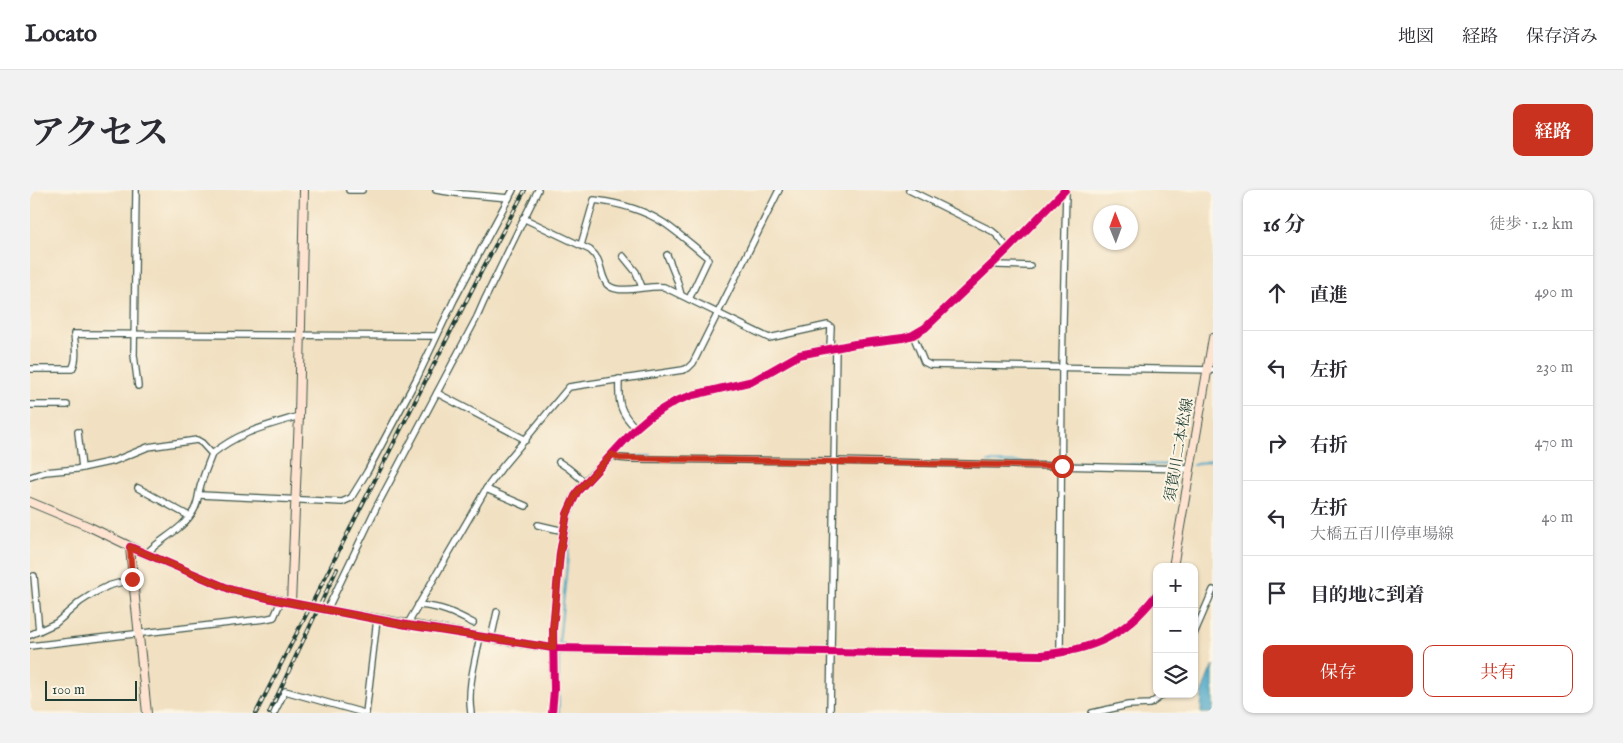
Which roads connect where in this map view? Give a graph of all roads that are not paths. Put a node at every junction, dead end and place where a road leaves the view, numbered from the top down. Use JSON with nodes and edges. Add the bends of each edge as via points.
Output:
{"nodes":[{"id":1,"x":136,"y":190,"type":"edge"},
{"id":2,"x":304,"y":190,"type":"edge"},
{"id":3,"x":349,"y":190,"type":"edge"},
{"id":4,"x":362,"y":190,"type":"edge"},
{"id":5,"x":436,"y":190,"type":"edge"},
{"id":6,"x":513,"y":190,"type":"edge"},
{"id":7,"x":538,"y":190,"type":"edge"},
{"id":8,"x":779,"y":190,"type":"edge"},
{"id":9,"x":909,"y":190,"type":"edge"},
{"id":10,"x":1066,"y":190,"type":"edge"},
{"id":11,"x":509,"y":198,"type":"junction"},
{"id":12,"x":523,"y":218,"type":"junction"},
{"id":13,"x":581,"y":245,"type":"junction"},
{"id":14,"x":1008,"y":249,"type":"junction"},
{"id":15,"x":667,"y":255,"type":"dead end"},
{"id":16,"x":623,"y":256,"type":"dead end"},
{"id":17,"x":993,"y":263,"type":"junction"},
{"id":18,"x":1030,"y":266,"type":"dead end"},
{"id":19,"x":642,"y":287,"type":"junction"},
{"id":20,"x":681,"y":295,"type":"junction"},
{"id":21,"x":689,"y":299,"type":"junction"},
{"id":22,"x":718,"y":314,"type":"junction"},
{"id":23,"x":135,"y":334,"type":"junction"},
{"id":24,"x":301,"y":334,"type":"junction"},
{"id":25,"x":913,"y":335,"type":"junction"},
{"id":26,"x":436,"y":336,"type":"junction"},
{"id":27,"x":1213,"y":338,"type":"edge"},
{"id":28,"x":833,"y":348,"type":"junction"},
{"id":29,"x":1062,"y":368,"type":"junction"},
{"id":30,"x":30,"y":369,"type":"edge"},
{"id":31,"x":1210,"y":370,"type":"edge"},
{"id":32,"x":620,"y":379,"type":"junction"},
{"id":33,"x":138,"y":386,"type":"dead end"},
{"id":34,"x":437,"y":393,"type":"junction"},
{"id":35,"x":30,"y":404,"type":"edge"},
{"id":36,"x":67,"y":405,"type":"dead end"},
{"id":37,"x":299,"y":416,"type":"junction"},
{"id":38,"x":636,"y":428,"type":"junction"},
{"id":39,"x":78,"y":432,"type":"dead end"},
{"id":40,"x":526,"y":440,"type":"junction"},
{"id":41,"x":212,"y":454,"type":"junction"},
{"id":42,"x":612,"y":454,"type":"junction"},
{"id":43,"x":834,"y":461,"type":"junction"},
{"id":44,"x":559,"y":462,"type":"dead end"},
{"id":45,"x":1062,"y":466,"type":"junction"},
{"id":46,"x":82,"y":468,"type":"junction"},
{"id":47,"x":1191,"y":469,"type":"junction"},
{"id":48,"x":30,"y":477,"type":"edge"},
{"id":49,"x":585,"y":482,"type":"junction"},
{"id":50,"x":138,"y":488,"type":"dead end"},
{"id":51,"x":486,"y":489,"type":"junction"},
{"id":52,"x":200,"y":496,"type":"junction"},
{"id":53,"x":296,"y":500,"type":"junction"},
{"id":54,"x":30,"y":502,"type":"edge"},
{"id":55,"x":526,"y":506,"type":"dead end"},
{"id":56,"x":189,"y":516,"type":"junction"},
{"id":57,"x":538,"y":525,"type":"dead end"},
{"id":58,"x":564,"y":531,"type":"junction"},
{"id":59,"x":130,"y":547,"type":"junction"},
{"id":60,"x":146,"y":554,"type":"junction"},
{"id":61,"x":1173,"y":563,"type":"edge"},
{"id":62,"x":34,"y":576,"type":"dead end"},
{"id":63,"x":132,"y":579,"type":"junction"},
{"id":64,"x":1213,"y":590,"type":"edge"},
{"id":65,"x":1153,"y":599,"type":"edge"},
{"id":66,"x":281,"y":601,"type":"junction"},
{"id":67,"x":291,"y":603,"type":"junction"},
{"id":68,"x":418,"y":605,"type":"junction"},
{"id":69,"x":327,"y":610,"type":"junction"},
{"id":70,"x":497,"y":612,"type":"dead end"},
{"id":71,"x":377,"y":620,"type":"junction"},
{"id":72,"x":473,"y":623,"type":"dead end"},
{"id":73,"x":406,"y":625,"type":"junction"},
{"id":74,"x":1198,"y":625,"type":"edge"},
{"id":75,"x":39,"y":631,"type":"junction"},
{"id":76,"x":30,"y":634,"type":"edge"},
{"id":77,"x":139,"y":634,"type":"junction"},
{"id":78,"x":480,"y":637,"type":"junction"},
{"id":79,"x":491,"y":639,"type":"junction"},
{"id":80,"x":30,"y":646,"type":"edge"},
{"id":81,"x":553,"y":648,"type":"junction"},
{"id":82,"x":832,"y":653,"type":"junction"},
{"id":83,"x":1060,"y":653,"type":"junction"},
{"id":84,"x":1158,"y":698,"type":"edge"},
{"id":85,"x":148,"y":713,"type":"edge"},
{"id":86,"x":274,"y":713,"type":"edge"},
{"id":87,"x":365,"y":713,"type":"edge"},
{"id":88,"x":471,"y":713,"type":"edge"},
{"id":89,"x":552,"y":713,"type":"edge"},
{"id":90,"x":830,"y":713,"type":"edge"},
{"id":91,"x":1092,"y":713,"type":"edge"}],
"edges":[{"from":1,"to":23,"type":"street"},
{"from":2,"to":24,"type":"street"},
{"from":3,"to":4,"type":"street"},
{"from":5,"to":11,"type":"street"},
{"from":6,"to":11,"type":"street"},
{"from":7,"to":12,"type":"street"},
{"from":8,"to":22,"type":"street"},
{"from":9,"to":14,"type":"street","via":[[992,231]]},
{"from":10,"to":14,"type":"street"},
{"from":10,"to":29,"type":"street"},
{"from":11,"to":26,"type":"street"},
{"from":12,"to":13,"type":"street"},
{"from":12,"to":34,"type":"street"},
{"from":13,"to":19,"type":"street","via":[[597,256],[605,282],[610,287],[619,290]]},
{"from":13,"to":21,"type":"street","via":[[594,200],[630,207],[664,223],[708,260]]},
{"from":14,"to":17,"type":"street"},
{"from":15,"to":20,"type":"street"},
{"from":16,"to":19,"type":"street","via":[[636,272]]},
{"from":17,"to":18,"type":"street"},
{"from":17,"to":25,"type":"street","via":[[925,328]]},
{"from":19,"to":20,"type":"street","via":[[664,286]]},
{"from":20,"to":21,"type":"street"},
{"from":21,"to":22,"type":"street"},
{"from":22,"to":28,"type":"street","via":[[769,338],[828,325]]},
{"from":22,"to":32,"type":"street","via":[[688,368]]},
{"from":23,"to":24,"type":"street"},
{"from":23,"to":30,"type":"street","via":[[74,334],[72,369]]},
{"from":23,"to":33,"type":"street","via":[[134,365]]},
{"from":24,"to":26,"type":"street"},
{"from":24,"to":37,"type":"street"},
{"from":25,"to":28,"type":"street"},
{"from":25,"to":29,"type":"street","via":[[924,362],[930,365]]},
{"from":26,"to":53,"type":"street","via":[[417,378],[351,498],[342,502]]},
{"from":27,"to":31,"type":"street","name":"須賀川二本松線"},
{"from":28,"to":38,"type":"street","via":[[792,358],[753,381],[683,398],[649,416]]},
{"from":28,"to":43,"type":"street"},
{"from":29,"to":31,"type":"street"},
{"from":29,"to":45,"type":"street"},
{"from":31,"to":47,"type":"street","name":"須賀川二本松線"},
{"from":32,"to":38,"type":"street","via":[[618,402]]},
{"from":32,"to":40,"type":"street","via":[[569,387]]},
{"from":34,"to":40,"type":"street"},
{"from":34,"to":69,"type":"street"},
{"from":35,"to":36,"type":"street"},
{"from":37,"to":41,"type":"street","via":[[240,435]]},
{"from":37,"to":53,"type":"street"},
{"from":38,"to":42,"type":"street"},
{"from":39,"to":46,"type":"street"},
{"from":40,"to":51,"type":"street"},
{"from":41,"to":46,"type":"street","via":[[197,440],[148,447],[114,461]]},
{"from":41,"to":52,"type":"street","via":[[200,486]]},
{"from":42,"to":43,"type":"street","via":[[619,458]]},
{"from":42,"to":49,"type":"street"},
{"from":43,"to":45,"type":"street"},
{"from":43,"to":82,"type":"street"},
{"from":44,"to":49,"type":"street"},
{"from":45,"to":47,"type":"street"},
{"from":45,"to":83,"type":"street"},
{"from":46,"to":48,"type":"street"},
{"from":47,"to":61,"type":"street","name":"須賀川二本松線"},
{"from":49,"to":58,"type":"street","via":[[574,496]]},
{"from":50,"to":56,"type":"street"},
{"from":51,"to":55,"type":"street"},
{"from":51,"to":68,"type":"street"},
{"from":52,"to":53,"type":"street"},
{"from":52,"to":56,"type":"street"},
{"from":53,"to":67,"type":"street"},
{"from":54,"to":59,"type":"street"},
{"from":56,"to":60,"type":"street"},
{"from":57,"to":58,"type":"street"},
{"from":58,"to":81,"type":"street"},
{"from":59,"to":60,"type":"street"},
{"from":59,"to":63,"type":"street"},
{"from":60,"to":66,"type":"street","via":[[232,590]]},
{"from":62,"to":75,"type":"street"},
{"from":63,"to":75,"type":"street","via":[[94,593],[56,623]]},
{"from":63,"to":77,"type":"street"},
{"from":64,"to":74,"type":"street"},
{"from":65,"to":83,"type":"street","via":[[1140,615],[1115,634],[1084,648]]},
{"from":66,"to":67,"type":"street"},
{"from":66,"to":77,"type":"street","via":[[271,618]]},
{"from":67,"to":69,"type":"street"},
{"from":68,"to":72,"type":"street","via":[[450,610]]},
{"from":68,"to":73,"type":"street"},
{"from":69,"to":71,"type":"street"},
{"from":70,"to":79,"type":"street"},
{"from":71,"to":73,"type":"street"},
{"from":71,"to":87,"type":"street"},
{"from":73,"to":78,"type":"street"},
{"from":75,"to":76,"type":"street"},
{"from":77,"to":80,"type":"street"},
{"from":77,"to":85,"type":"street"},
{"from":78,"to":79,"type":"street"},
{"from":78,"to":88,"type":"street","via":[[472,679]]},
{"from":79,"to":81,"type":"street"},
{"from":81,"to":82,"type":"street"},
{"from":81,"to":89,"type":"street"},
{"from":82,"to":83,"type":"street","via":[[1018,656]]},
{"from":82,"to":90,"type":"street"},
{"from":84,"to":91,"type":"street","via":[[1150,704]]},
{"from":86,"to":87,"type":"street","via":[[285,691]]}]}
